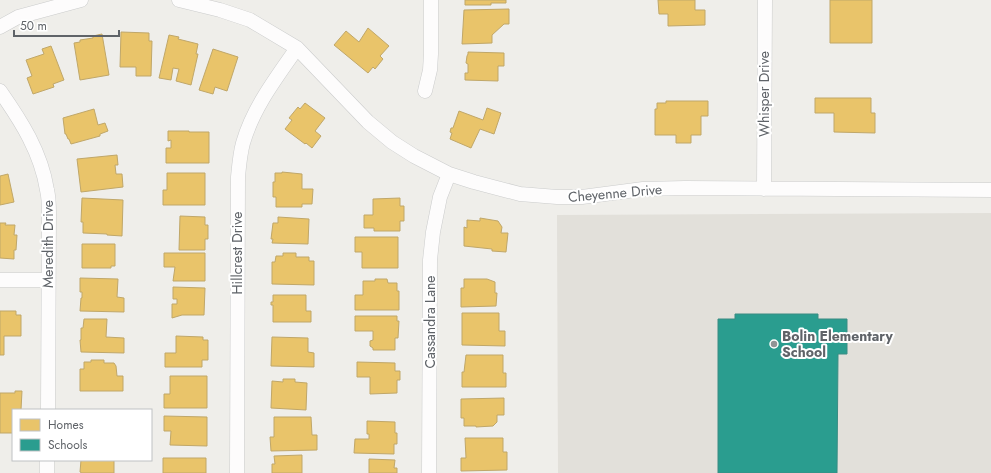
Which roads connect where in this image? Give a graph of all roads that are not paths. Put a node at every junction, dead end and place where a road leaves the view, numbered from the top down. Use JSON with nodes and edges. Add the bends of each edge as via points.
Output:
{"nodes":[{"id":1,"x":81,"y":0,"type":"edge"},
{"id":2,"x":179,"y":0,"type":"edge"},
{"id":3,"x":431,"y":0,"type":"edge"},
{"id":4,"x":765,"y":0,"type":"edge"},
{"id":5,"x":60,"y":2,"type":"edge"},
{"id":6,"x":222,"y":5,"type":"edge"},
{"id":7,"x":0,"y":27,"type":"edge"},
{"id":8,"x":297,"y":48,"type":"junction"},
{"id":9,"x":0,"y":90,"type":"edge"},
{"id":10,"x":425,"y":91,"type":"dead end"},
{"id":11,"x":449,"y":174,"type":"junction"},
{"id":12,"x":764,"y":189,"type":"junction"},
{"id":13,"x":991,"y":190,"type":"edge"},
{"id":14,"x":0,"y":280,"type":"edge"},
{"id":15,"x":48,"y":280,"type":"junction"},
{"id":16,"x":48,"y":409,"type":"edge"},
{"id":17,"x":47,"y":461,"type":"edge"},
{"id":18,"x":47,"y":473,"type":"edge"},
{"id":19,"x":237,"y":473,"type":"edge"},
{"id":20,"x":429,"y":473,"type":"edge"}],
"edges":[{"from":1,"to":5,"type":"street"},
{"from":2,"to":6,"type":"street","name":"Cheyenne Drive"},
{"from":3,"to":10,"type":"street","via":[[430,70]]},
{"from":4,"to":12,"type":"street","name":"Whisper Drive"},
{"from":5,"to":7,"type":"street","via":[[18,17]]},
{"from":6,"to":8,"type":"street","name":"Cheyenne Drive"},
{"from":8,"to":11,"type":"street","name":"Cheyenne Drive","via":[[368,122],[398,146]]},
{"from":8,"to":19,"type":"street","name":"Hillcrest Drive","via":[[262,100],[247,129],[238,171]]},
{"from":9,"to":15,"type":"street","name":"Meredith Drive","via":[[33,144],[47,189]]},
{"from":11,"to":12,"type":"street","name":"Cheyenne Drive","via":[[520,194],[569,198],[643,189]]},
{"from":11,"to":20,"type":"street","name":"Cassandra Lane","via":[[440,197],[430,260]]},
{"from":12,"to":13,"type":"street","name":"Cheyenne Drive"},
{"from":14,"to":15,"type":"street"},
{"from":15,"to":16,"type":"street","name":"Meredith Drive"},
{"from":17,"to":18,"type":"street"}]}
